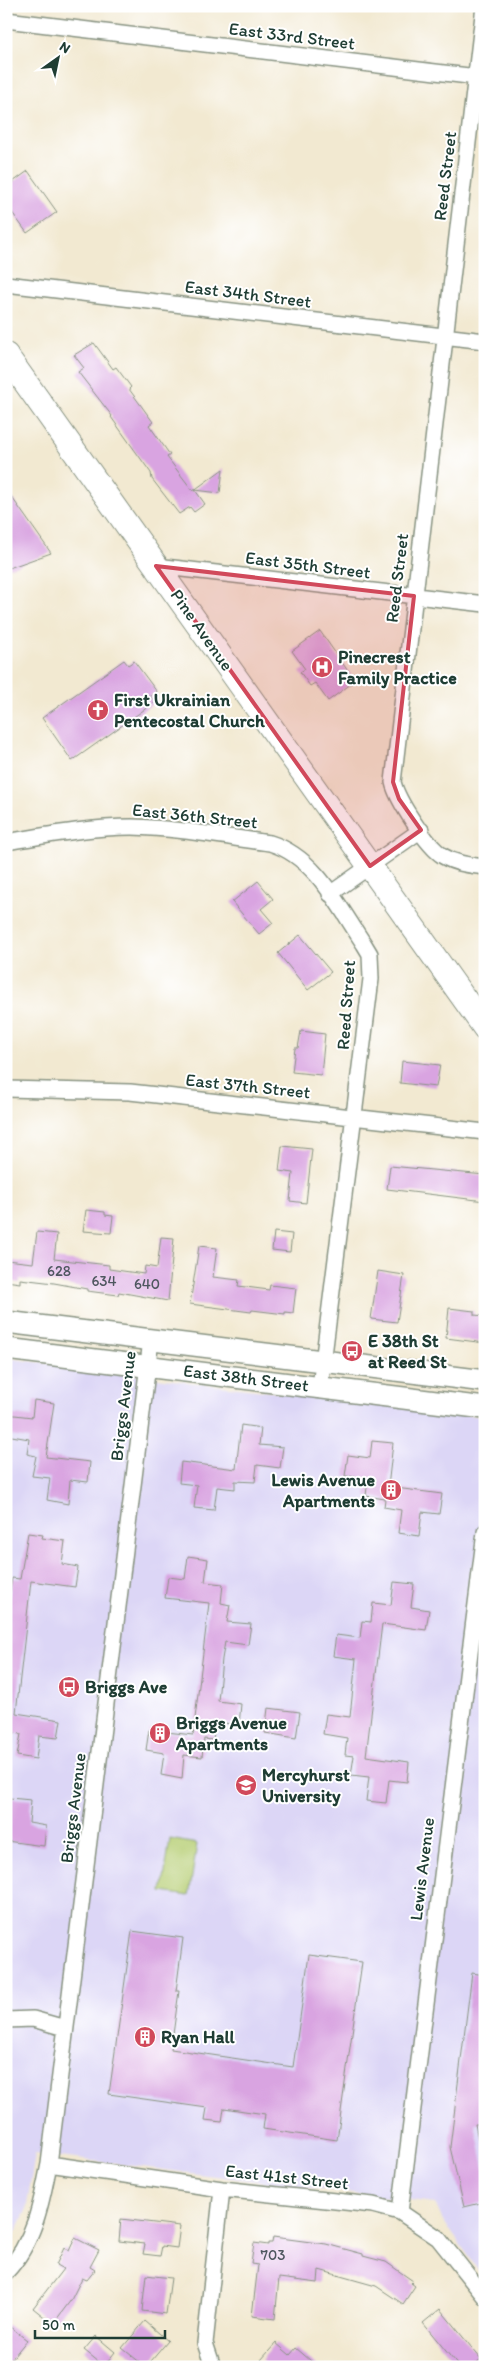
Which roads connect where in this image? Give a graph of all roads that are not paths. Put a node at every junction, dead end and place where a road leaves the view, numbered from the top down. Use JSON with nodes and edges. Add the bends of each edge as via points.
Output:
{"nodes":[{"id":1,"x":484,"y":6,"type":"edge"},
{"id":2,"x":6,"y":20,"type":"edge"},
{"id":3,"x":480,"y":78,"type":"edge"},
{"id":4,"x":6,"y":284,"type":"edge"},
{"id":5,"x":444,"y":336,"type":"junction"},
{"id":6,"x":485,"y":341,"type":"edge"},
{"id":7,"x":6,"y":355,"type":"edge"},
{"id":8,"x":156,"y":566,"type":"junction"},
{"id":9,"x":414,"y":596,"type":"junction"},
{"id":10,"x":485,"y":604,"type":"edge"},
{"id":11,"x":421,"y":830,"type":"junction"},
{"id":12,"x":6,"y":842,"type":"edge"},
{"id":13,"x":370,"y":866,"type":"junction"},
{"id":14,"x":485,"y":867,"type":"edge"},
{"id":15,"x":330,"y":894,"type":"junction"},
{"id":16,"x":485,"y":1028,"type":"edge"},
{"id":17,"x":6,"y":1089,"type":"edge"},
{"id":18,"x":354,"y":1116,"type":"junction"},
{"id":19,"x":485,"y":1132,"type":"edge"},
{"id":20,"x":6,"y":1322,"type":"edge"},
{"id":21,"x":151,"y":1340,"type":"junction"},
{"id":22,"x":6,"y":1349,"type":"edge"},
{"id":23,"x":324,"y":1361,"type":"junction"},
{"id":24,"x":146,"y":1367,"type":"junction"},
{"id":25,"x":485,"y":1381,"type":"edge"},
{"id":26,"x":320,"y":1387,"type":"junction"},
{"id":27,"x":485,"y":1408,"type":"edge"},
{"id":28,"x":485,"y":1532,"type":"edge"},
{"id":29,"x":6,"y":2020,"type":"edge"},
{"id":30,"x":65,"y":2028,"type":"junction"},
{"id":31,"x":49,"y":2164,"type":"junction"},
{"id":32,"x":222,"y":2189,"type":"junction"},
{"id":33,"x":400,"y":2212,"type":"junction"},
{"id":34,"x":6,"y":2272,"type":"edge"},
{"id":35,"x":485,"y":2297,"type":"edge"},
{"id":36,"x":210,"y":2366,"type":"edge"}],
"edges":[{"from":1,"to":3,"type":"street","name":"Reed Street"},
{"from":2,"to":3,"type":"street","name":"East 33rd Street"},
{"from":3,"to":5,"type":"street","name":"Reed Street"},
{"from":4,"to":5,"type":"street","name":"East 34th Street"},
{"from":5,"to":6,"type":"street","name":"East 34th Street"},
{"from":5,"to":9,"type":"street","name":"Reed Street"},
{"from":7,"to":8,"type":"main road","name":"Pine Avenue"},
{"from":8,"to":9,"type":"street","name":"East 35th Street"},
{"from":8,"to":13,"type":"main road","name":"Pine Avenue"},
{"from":9,"to":10,"type":"street","name":"East 35th Street"},
{"from":9,"to":11,"type":"street","name":"Reed Street","via":[[393,782],[399,799]]},
{"from":11,"to":13,"type":"street"},
{"from":11,"to":14,"type":"street","via":[[441,855],[461,864]]},
{"from":12,"to":15,"type":"street","name":"East 36th Street","via":[[132,827],[270,843],[284,847],[305,861]]},
{"from":13,"to":15,"type":"street"},
{"from":13,"to":16,"type":"main road","name":"Pine Avenue"},
{"from":15,"to":18,"type":"street","name":"Reed Street","via":[[370,954],[372,966]]},
{"from":17,"to":18,"type":"street","name":"East 37th Street","via":[[130,1092]]},
{"from":18,"to":19,"type":"street","name":"East 37th Street"},
{"from":18,"to":23,"type":"street","name":"Reed Street"},
{"from":20,"to":21,"type":"main road","name":"East 38th Street"},
{"from":21,"to":23,"type":"main road","name":"East 38th Street"},
{"from":21,"to":24,"type":"street","name":"Briggs Avenue"},
{"from":22,"to":24,"type":"main road","name":"East 38th Street"},
{"from":23,"to":25,"type":"main road","name":"East 38th Street"},
{"from":23,"to":26,"type":"street","name":"Reed Street"},
{"from":24,"to":26,"type":"main road","name":"East 38th Street"},
{"from":24,"to":30,"type":"street","name":"Briggs Avenue"},
{"from":26,"to":27,"type":"main road","name":"East 38th Street"},
{"from":28,"to":33,"type":"street","name":"Lewis Avenue"},
{"from":29,"to":30,"type":"street","via":[[33,2019]]},
{"from":30,"to":31,"type":"street","name":"Briggs Avenue"},
{"from":31,"to":32,"type":"street","name":"East 41st Street"},
{"from":31,"to":34,"type":"street","name":"Briggs Avenue","via":[[39,2212],[23,2248]]},
{"from":32,"to":33,"type":"street","name":"East 41st Street","via":[[374,2205]]},
{"from":32,"to":36,"type":"street","via":[[205,2343]]},
{"from":33,"to":35,"type":"street","name":"East 41st Street","via":[[438,2238]]}]}
